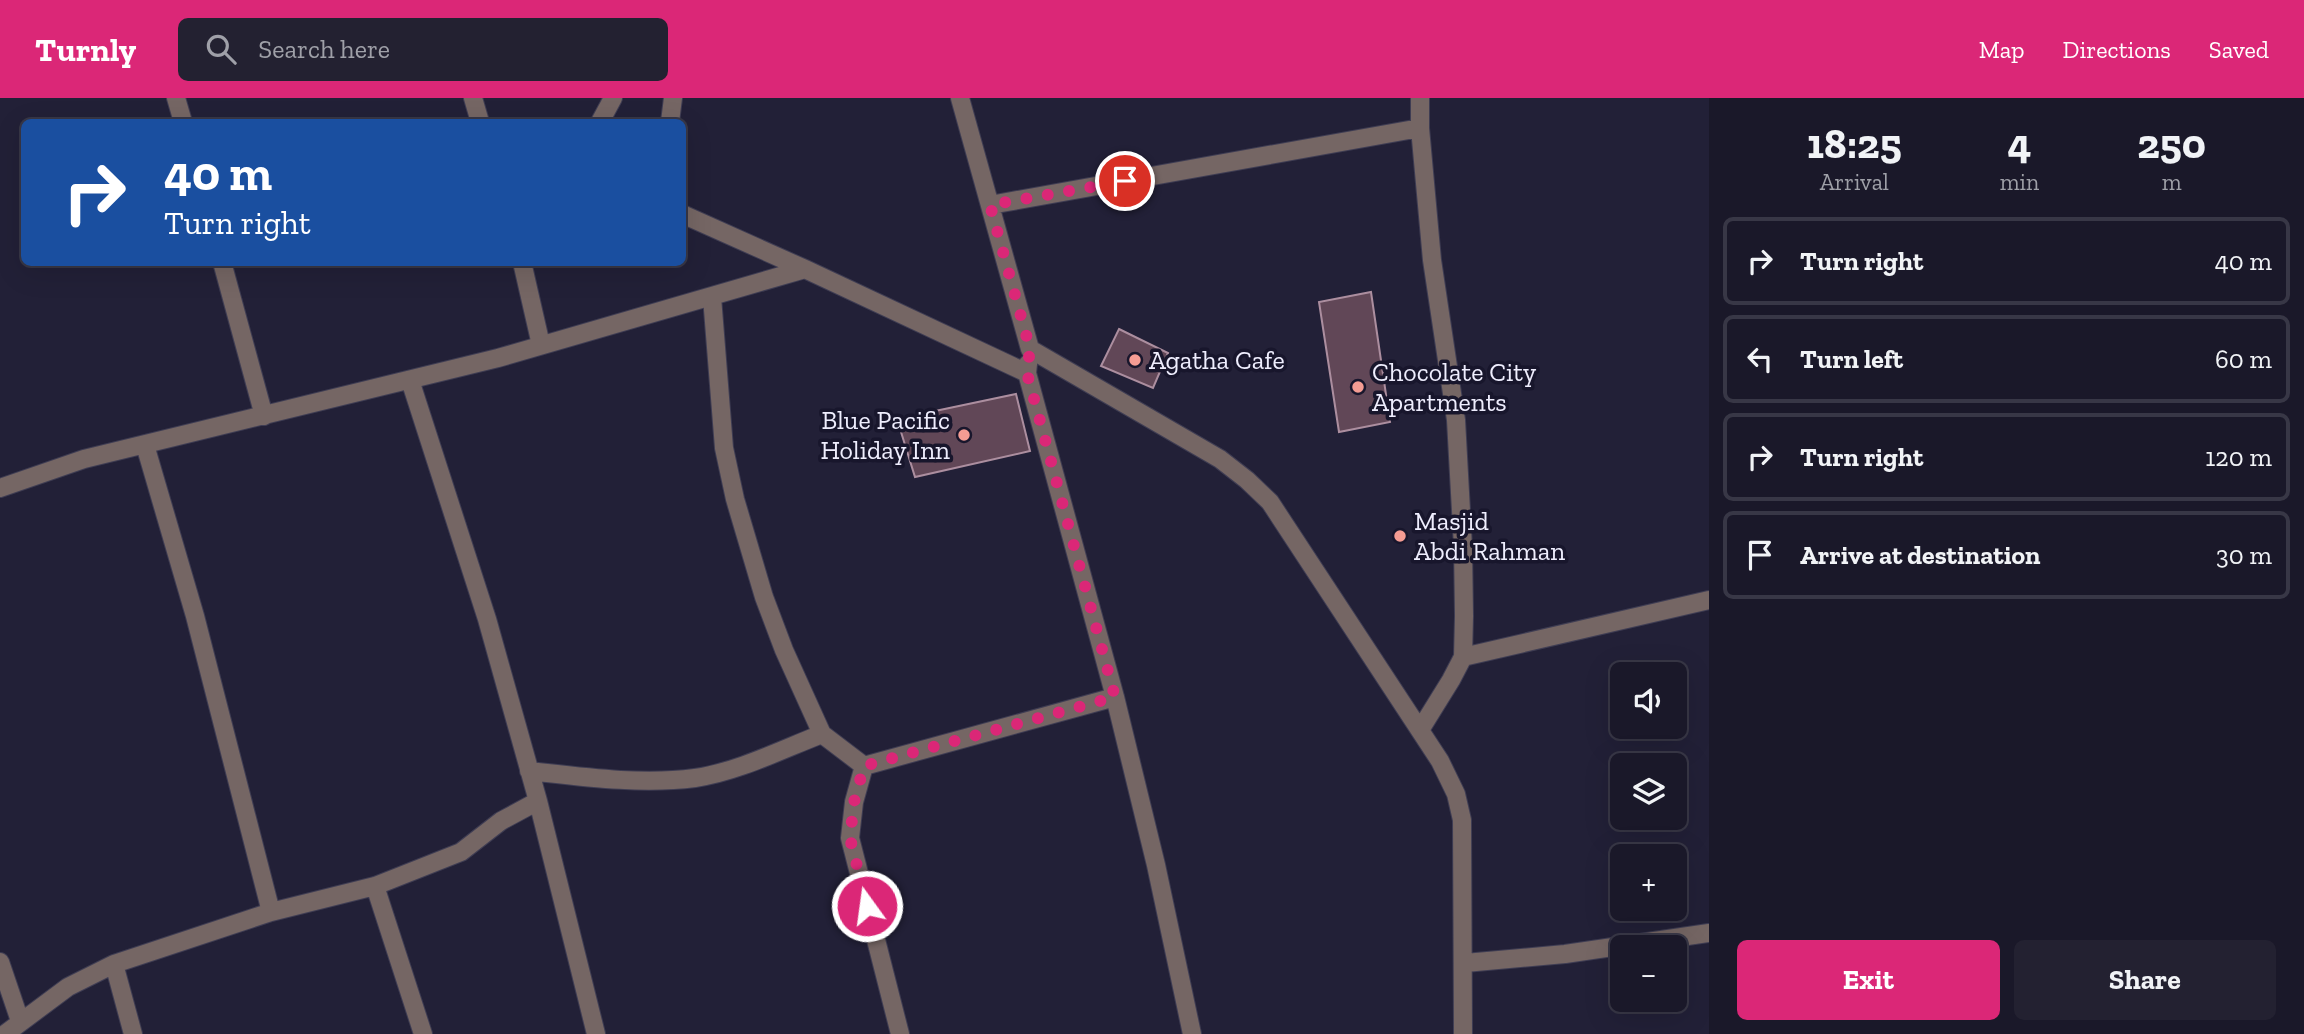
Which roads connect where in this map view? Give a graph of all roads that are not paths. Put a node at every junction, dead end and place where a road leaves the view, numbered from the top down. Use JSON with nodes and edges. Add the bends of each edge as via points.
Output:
{"nodes":[{"id":1,"x":176,"y":98,"type":"edge"},
{"id":2,"x":473,"y":98,"type":"edge"},
{"id":3,"x":613,"y":98,"type":"edge"},
{"id":4,"x":673,"y":98,"type":"edge"},
{"id":5,"x":960,"y":98,"type":"edge"},
{"id":6,"x":1420,"y":98,"type":"edge"},
{"id":7,"x":182,"y":119,"type":"edge"},
{"id":8,"x":479,"y":119,"type":"edge"},
{"id":9,"x":602,"y":119,"type":"edge"},
{"id":10,"x":670,"y":119,"type":"edge"},
{"id":11,"x":1420,"y":128,"type":"junction"},
{"id":12,"x":990,"y":205,"type":"junction"},
{"id":13,"x":686,"y":216,"type":"edge"},
{"id":14,"x":223,"y":266,"type":"edge"},
{"id":15,"x":523,"y":266,"type":"edge"},
{"id":16,"x":805,"y":269,"type":"junction"},
{"id":17,"x":712,"y":297,"type":"junction"},
{"id":18,"x":541,"y":345,"type":"junction"},
{"id":19,"x":1030,"y":349,"type":"junction"},
{"id":20,"x":1027,"y":373,"type":"junction"},
{"id":21,"x":410,"y":380,"type":"junction"},
{"id":22,"x":264,"y":416,"type":"junction"},
{"id":23,"x":145,"y":445,"type":"junction"},
{"id":24,"x":0,"y":488,"type":"edge"},
{"id":25,"x":1709,"y":600,"type":"edge"},
{"id":26,"x":1463,"y":657,"type":"junction"},
{"id":27,"x":1115,"y":697,"type":"junction"},
{"id":28,"x":1420,"y":730,"type":"junction"},
{"id":29,"x":822,"y":734,"type":"junction"},
{"id":30,"x":864,"y":766,"type":"junction"},
{"id":31,"x":529,"y":771,"type":"junction"},
{"id":32,"x":538,"y":801,"type":"junction"},
{"id":33,"x":375,"y":886,"type":"junction"},
{"id":34,"x":271,"y":912,"type":"junction"},
{"id":35,"x":1709,"y":933,"type":"edge"},
{"id":36,"x":0,"y":961,"type":"edge"},
{"id":37,"x":1465,"y":962,"type":"junction"},
{"id":38,"x":114,"y":964,"type":"junction"},
{"id":39,"x":20,"y":1021,"type":"junction"},
{"id":40,"x":5,"y":1034,"type":"edge"},
{"id":41,"x":133,"y":1034,"type":"edge"},
{"id":42,"x":423,"y":1034,"type":"edge"},
{"id":43,"x":596,"y":1034,"type":"edge"},
{"id":44,"x":900,"y":1034,"type":"edge"},
{"id":45,"x":1192,"y":1034,"type":"edge"},
{"id":46,"x":1464,"y":1034,"type":"edge"}],
"edges":[{"from":1,"to":7,"type":"street"},
{"from":2,"to":8,"type":"street"},
{"from":3,"to":9,"type":"street"},
{"from":4,"to":10,"type":"street"},
{"from":5,"to":12,"type":"street"},
{"from":6,"to":11,"type":"street"},
{"from":11,"to":12,"type":"street"},
{"from":11,"to":26,"type":"street","via":[[1432,260],[1456,420]]},
{"from":12,"to":19,"type":"street"},
{"from":13,"to":16,"type":"street"},
{"from":14,"to":22,"type":"street"},
{"from":15,"to":18,"type":"street"},
{"from":16,"to":17,"type":"street"},
{"from":16,"to":20,"type":"street"},
{"from":17,"to":18,"type":"street"},
{"from":17,"to":29,"type":"street","via":[[724,448],[735,499],[764,597]]},
{"from":18,"to":21,"type":"street"},
{"from":19,"to":20,"type":"street"},
{"from":19,"to":28,"type":"street","via":[[1220,459],[1270,502]]},
{"from":20,"to":27,"type":"street"},
{"from":21,"to":22,"type":"street"},
{"from":21,"to":31,"type":"street","via":[[487,619]]},
{"from":22,"to":23,"type":"street"},
{"from":23,"to":24,"type":"street","via":[[85,459]]},
{"from":23,"to":34,"type":"street","via":[[195,615]]},
{"from":25,"to":26,"type":"street"},
{"from":26,"to":28,"type":"street"},
{"from":27,"to":30,"type":"street"},
{"from":27,"to":45,"type":"street"},
{"from":28,"to":37,"type":"street","via":[[1446,772],[1462,820]]},
{"from":29,"to":30,"type":"street"},
{"from":29,"to":31,"type":"street","via":[[696,778],[598,778]]},
{"from":30,"to":44,"type":"street","via":[[850,838]]},
{"from":31,"to":32,"type":"street"},
{"from":32,"to":33,"type":"street","via":[[501,821],[461,852]]},
{"from":32,"to":43,"type":"street"},
{"from":33,"to":34,"type":"street"},
{"from":33,"to":42,"type":"street"},
{"from":34,"to":38,"type":"street"},
{"from":35,"to":37,"type":"street","via":[[1565,954]]},
{"from":36,"to":39,"type":"street"},
{"from":37,"to":46,"type":"street"},
{"from":38,"to":39,"type":"street","via":[[68,987]]},
{"from":38,"to":41,"type":"street"},
{"from":39,"to":40,"type":"street"}]}
